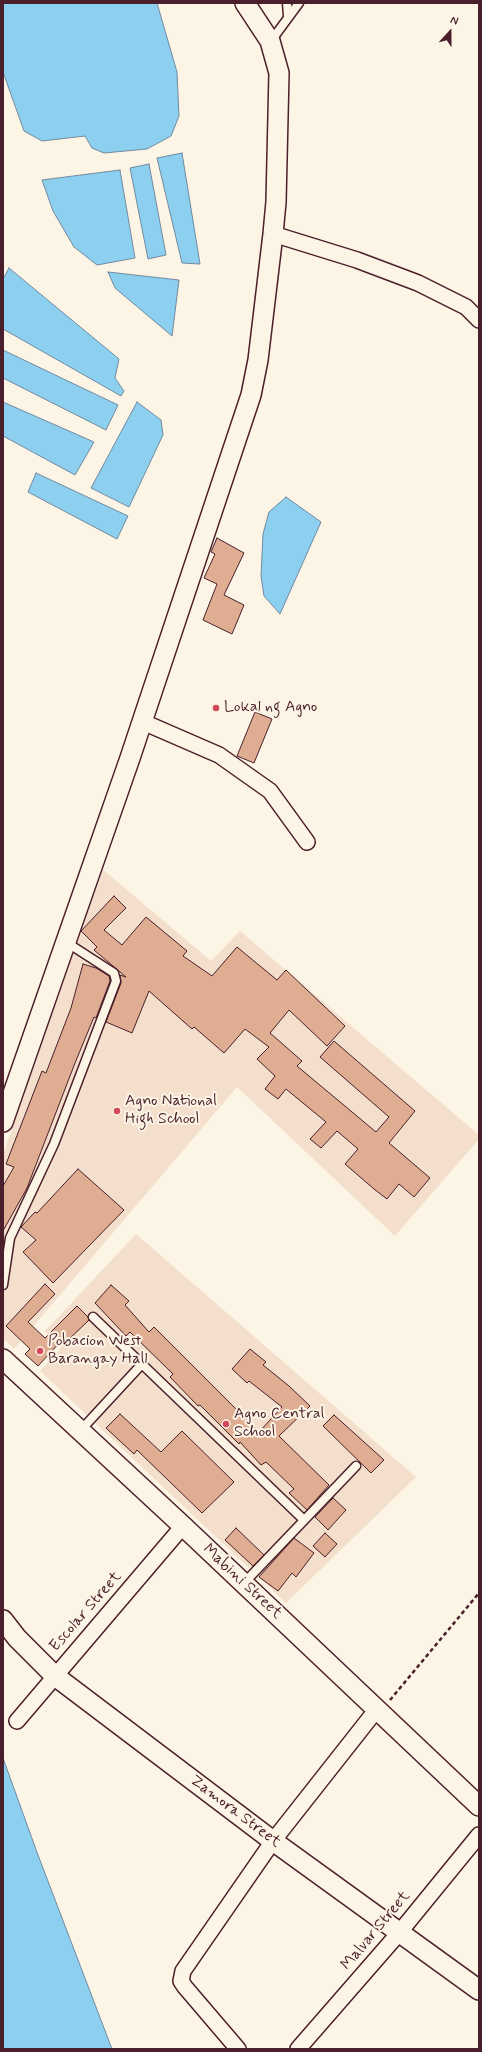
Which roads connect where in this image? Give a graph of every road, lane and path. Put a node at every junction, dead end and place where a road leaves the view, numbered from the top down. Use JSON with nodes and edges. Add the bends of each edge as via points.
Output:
{"nodes":[{"id":1,"x":245,"y":3,"type":"edge"},
{"id":2,"x":287,"y":3,"type":"edge"},
{"id":3,"x":299,"y":3,"type":"edge"},
{"id":4,"x":288,"y":16,"type":"junction"},
{"id":5,"x":270,"y":41,"type":"junction"},
{"id":6,"x":273,"y":234,"type":"junction"},
{"id":7,"x":479,"y":320,"type":"edge"},
{"id":8,"x":143,"y":722,"type":"junction"},
{"id":9,"x":307,"y":842,"type":"dead end"},
{"id":10,"x":66,"y":942,"type":"junction"},
{"id":11,"x":4,"y":1113,"type":"edge"},
{"id":12,"x":3,"y":1285,"type":"edge"},
{"id":13,"x":93,"y":1317,"type":"dead end"},
{"id":14,"x":3,"y":1359,"type":"edge"},
{"id":15,"x":142,"y":1364,"type":"junction"},
{"id":16,"x":80,"y":1431,"type":"junction"},
{"id":17,"x":356,"y":1466,"type":"dead end"},
{"id":18,"x":304,"y":1520,"type":"junction"},
{"id":19,"x":183,"y":1526,"type":"junction"},
{"id":20,"x":244,"y":1583,"type":"junction"},
{"id":21,"x":479,"y":1593,"type":"edge"},
{"id":22,"x":3,"y":1620,"type":"edge"},
{"id":23,"x":55,"y":1676,"type":"junction"},
{"id":24,"x":379,"y":1710,"type":"junction"},
{"id":25,"x":17,"y":1722,"type":"dead end"},
{"id":26,"x":479,"y":1806,"type":"edge"},
{"id":27,"x":479,"y":1835,"type":"edge"},
{"id":28,"x":273,"y":1841,"type":"junction"},
{"id":29,"x":399,"y":1933,"type":"junction"},
{"id":30,"x":479,"y":1990,"type":"edge"},
{"id":31,"x":238,"y":2049,"type":"edge"},
{"id":32,"x":298,"y":2049,"type":"edge"}],
"edges":[{"from":1,"to":5,"type":"street"},
{"from":2,"to":4,"type":"lane"},
{"from":3,"to":4,"type":"lane"},
{"from":4,"to":5,"type":"lane"},
{"from":5,"to":6,"type":"street","via":[[279,73]]},
{"from":6,"to":7,"type":"street","via":[[357,260],[418,284],[466,306]]},
{"from":6,"to":8,"type":"street","via":[[258,360],[251,395]]},
{"from":8,"to":9,"type":"street","via":[[219,755],[270,792]]},
{"from":8,"to":10,"type":"street"},
{"from":10,"to":11,"type":"street"},
{"from":10,"to":12,"type":"lane","via":[[114,973],[116,980],[54,1144],[10,1238]]},
{"from":13,"to":15,"type":"lane"},
{"from":14,"to":16,"type":"street","name":"Mabini Street"},
{"from":15,"to":16,"type":"lane"},
{"from":15,"to":18,"type":"lane"},
{"from":16,"to":19,"type":"street","name":"Mabini Street"},
{"from":17,"to":18,"type":"lane"},
{"from":18,"to":20,"type":"lane"},
{"from":19,"to":20,"type":"street","name":"Mabini Street"},
{"from":19,"to":23,"type":"street","name":"Escolar Street"},
{"from":20,"to":24,"type":"street","name":"Mabini Street"},
{"from":21,"to":24,"type":"path"},
{"from":22,"to":23,"type":"street","name":"Zamora Street"},
{"from":23,"to":25,"type":"street","name":"Escolar Street"},
{"from":23,"to":28,"type":"street","name":"Zamora Street"},
{"from":24,"to":26,"type":"street","name":"Mabini Street"},
{"from":24,"to":28,"type":"street"},
{"from":27,"to":29,"type":"street","name":"Malvar Street"},
{"from":28,"to":29,"type":"street","name":"Zamora Street"},
{"from":28,"to":31,"type":"street","via":[[182,1971],[181,1981]]},
{"from":29,"to":30,"type":"street","name":"Zamora Street"},
{"from":29,"to":32,"type":"street","name":"Malvar Street"}]}
